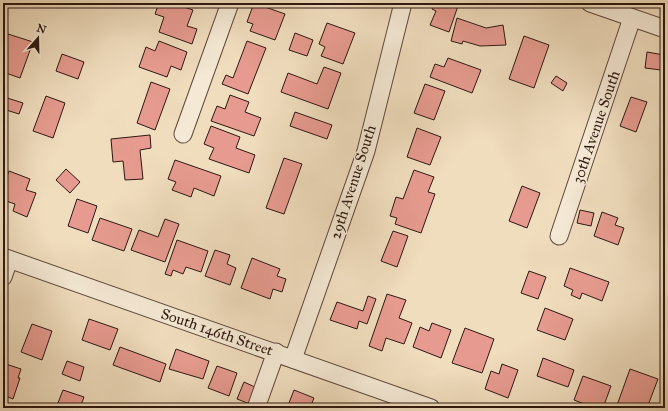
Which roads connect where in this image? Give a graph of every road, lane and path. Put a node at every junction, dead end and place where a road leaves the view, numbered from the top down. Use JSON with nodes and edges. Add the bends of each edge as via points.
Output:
{"nodes":[{"id":1,"x":230,"y":3,"type":"edge"},
{"id":2,"x":403,"y":3,"type":"edge"},
{"id":3,"x":590,"y":3,"type":"edge"},
{"id":4,"x":632,"y":18,"type":"junction"},
{"id":5,"x":665,"y":29,"type":"edge"},
{"id":6,"x":183,"y":134,"type":"dead end"},
{"id":7,"x":559,"y":236,"type":"dead end"},
{"id":8,"x":6,"y":258,"type":"edge"},
{"id":9,"x":3,"y":277,"type":"edge"},
{"id":10,"x":276,"y":352,"type":"junction"},
{"id":11,"x":293,"y":358,"type":"junction"},
{"id":12,"x":256,"y":408,"type":"edge"},
{"id":13,"x":431,"y":408,"type":"edge"}],
"edges":[{"from":1,"to":6,"type":"street"},
{"from":2,"to":11,"type":"street","name":"29th Avenue South","via":[[366,152]]},
{"from":3,"to":4,"type":"street"},
{"from":4,"to":5,"type":"street"},
{"from":4,"to":7,"type":"street","name":"30th Avenue South"},
{"from":8,"to":9,"type":"street"},
{"from":8,"to":10,"type":"street","name":"South 146th Street"},
{"from":10,"to":11,"type":"street","name":"South 146th Street"},
{"from":10,"to":12,"type":"street"},
{"from":11,"to":13,"type":"street","name":"South 146th Street"}]}
